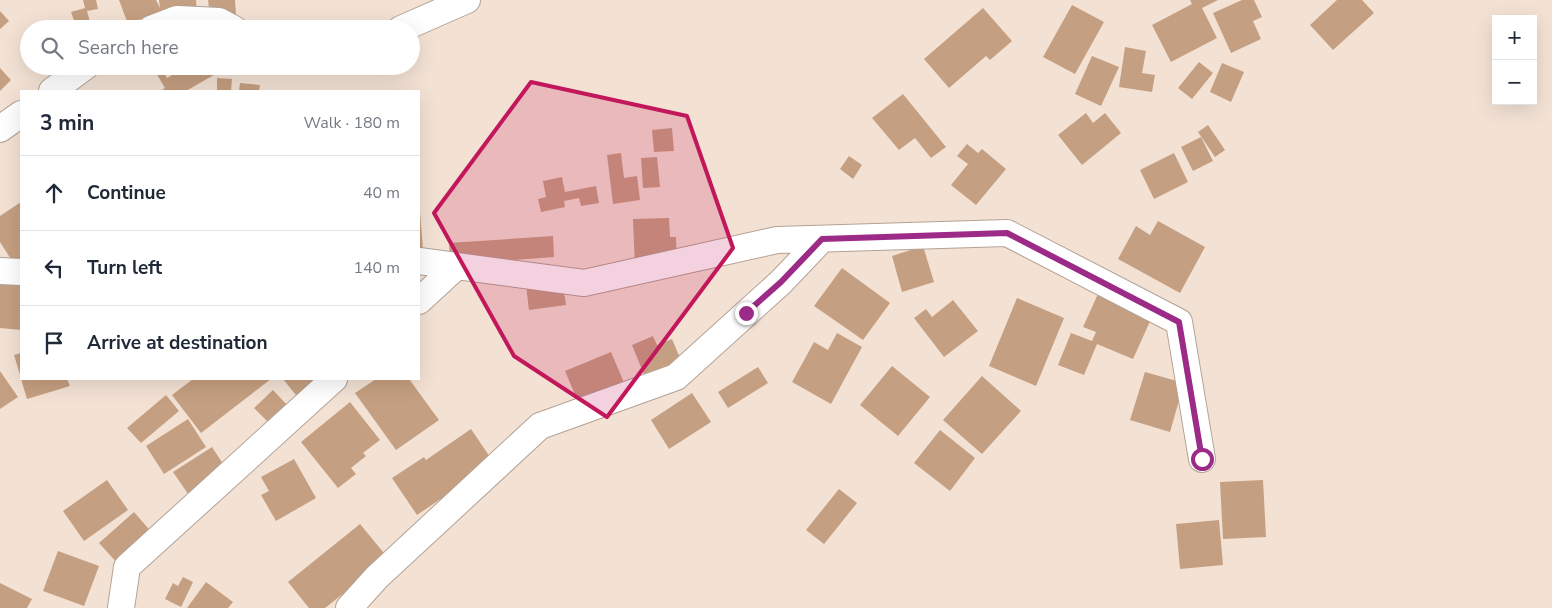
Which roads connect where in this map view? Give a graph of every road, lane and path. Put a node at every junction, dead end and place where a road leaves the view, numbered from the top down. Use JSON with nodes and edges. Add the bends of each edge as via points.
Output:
{"nodes":[{"id":1,"x":467,"y":0,"type":"edge"},
{"id":2,"x":174,"y":20,"type":"edge"},
{"id":3,"x":198,"y":20,"type":"edge"},
{"id":4,"x":420,"y":21,"type":"edge"},
{"id":5,"x":74,"y":75,"type":"edge"},
{"id":6,"x":53,"y":90,"type":"edge"},
{"id":7,"x":20,"y":115,"type":"edge"},
{"id":8,"x":0,"y":130,"type":"edge"},
{"id":9,"x":822,"y":239,"type":"junction"},
{"id":10,"x":420,"y":261,"type":"edge"},
{"id":11,"x":457,"y":266,"type":"junction"},
{"id":12,"x":0,"y":271,"type":"edge"},
{"id":13,"x":20,"y":272,"type":"edge"},
{"id":14,"x":420,"y":300,"type":"edge"},
{"id":15,"x":333,"y":380,"type":"edge"},
{"id":16,"x":1202,"y":459,"type":"dead end"},
{"id":17,"x":121,"y":608,"type":"edge"},
{"id":18,"x":349,"y":608,"type":"edge"}],
"edges":[{"from":1,"to":4,"type":"street"},
{"from":2,"to":3,"type":"street"},
{"from":5,"to":6,"type":"street"},
{"from":7,"to":8,"type":"street"},
{"from":9,"to":11,"type":"street","via":[[777,240],[584,283]]},
{"from":9,"to":16,"type":"street","via":[[1007,233],[1179,322]]},
{"from":9,"to":18,"type":"street","via":[[781,282],[676,376],[540,426]]},
{"from":10,"to":11,"type":"street"},
{"from":11,"to":14,"type":"street"},
{"from":12,"to":13,"type":"street"},
{"from":15,"to":17,"type":"street","via":[[127,567]]}]}
